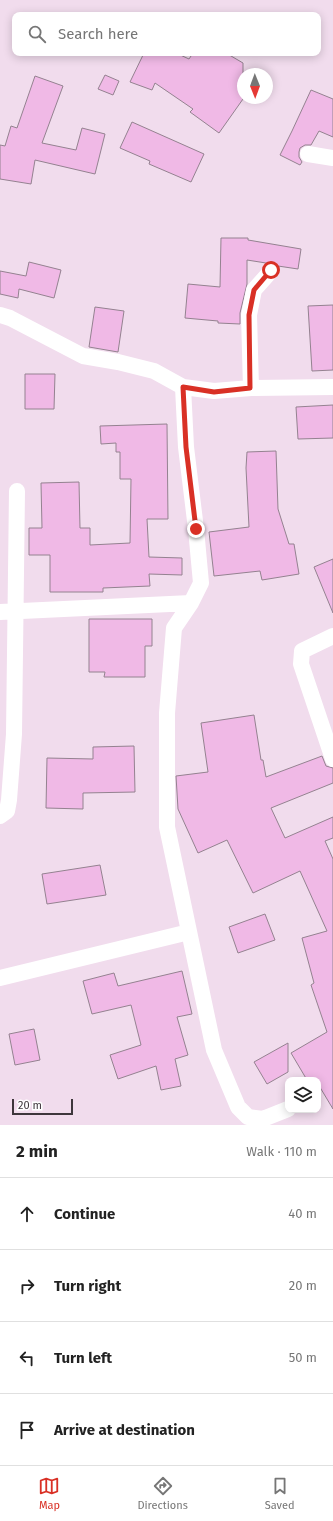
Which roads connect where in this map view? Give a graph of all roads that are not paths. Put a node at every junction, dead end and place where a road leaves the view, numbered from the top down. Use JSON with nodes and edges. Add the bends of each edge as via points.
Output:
{"nodes":[{"id":1,"x":308,"y":154,"type":"dead end"},
{"id":2,"x":333,"y":158,"type":"edge"},
{"id":3,"x":271,"y":270,"type":"dead end"},
{"id":4,"x":0,"y":315,"type":"edge"},
{"id":5,"x":183,"y":387,"type":"junction"},
{"id":6,"x":333,"y":387,"type":"edge"},
{"id":7,"x":250,"y":388,"type":"junction"},
{"id":8,"x":17,"y":491,"type":"dead end"},
{"id":9,"x":191,"y":603,"type":"junction"},
{"id":10,"x":8,"y":612,"type":"edge"},
{"id":11,"x":333,"y":636,"type":"edge"},
{"id":12,"x":7,"y":734,"type":"edge"},
{"id":13,"x":332,"y":753,"type":"edge"},
{"id":14,"x":0,"y":816,"type":"edge"},
{"id":15,"x":189,"y":932,"type":"junction"},
{"id":16,"x":0,"y":978,"type":"edge"},
{"id":17,"x":285,"y":1110,"type":"edge"}],
"edges":[{"from":1,"to":2,"type":"street"},
{"from":3,"to":7,"type":"street","via":[[254,290],[249,315]]},
{"from":4,"to":5,"type":"street","via":[[83,356],[154,372]]},
{"from":5,"to":7,"type":"street","via":[[214,392]]},
{"from":5,"to":9,"type":"street","via":[[186,447],[201,583]]},
{"from":6,"to":7,"type":"street"},
{"from":8,"to":10,"type":"street"},
{"from":9,"to":10,"type":"street"},
{"from":9,"to":15,"type":"street","via":[[174,628],[167,713],[167,827]]},
{"from":10,"to":12,"type":"street"},
{"from":11,"to":13,"type":"street","via":[[302,651],[301,664]]},
{"from":12,"to":14,"type":"street","via":[[9,800],[7,811]]},
{"from":15,"to":16,"type":"street"},
{"from":15,"to":17,"type":"street","via":[[214,1050],[238,1107],[248,1117],[263,1119]]}]}
